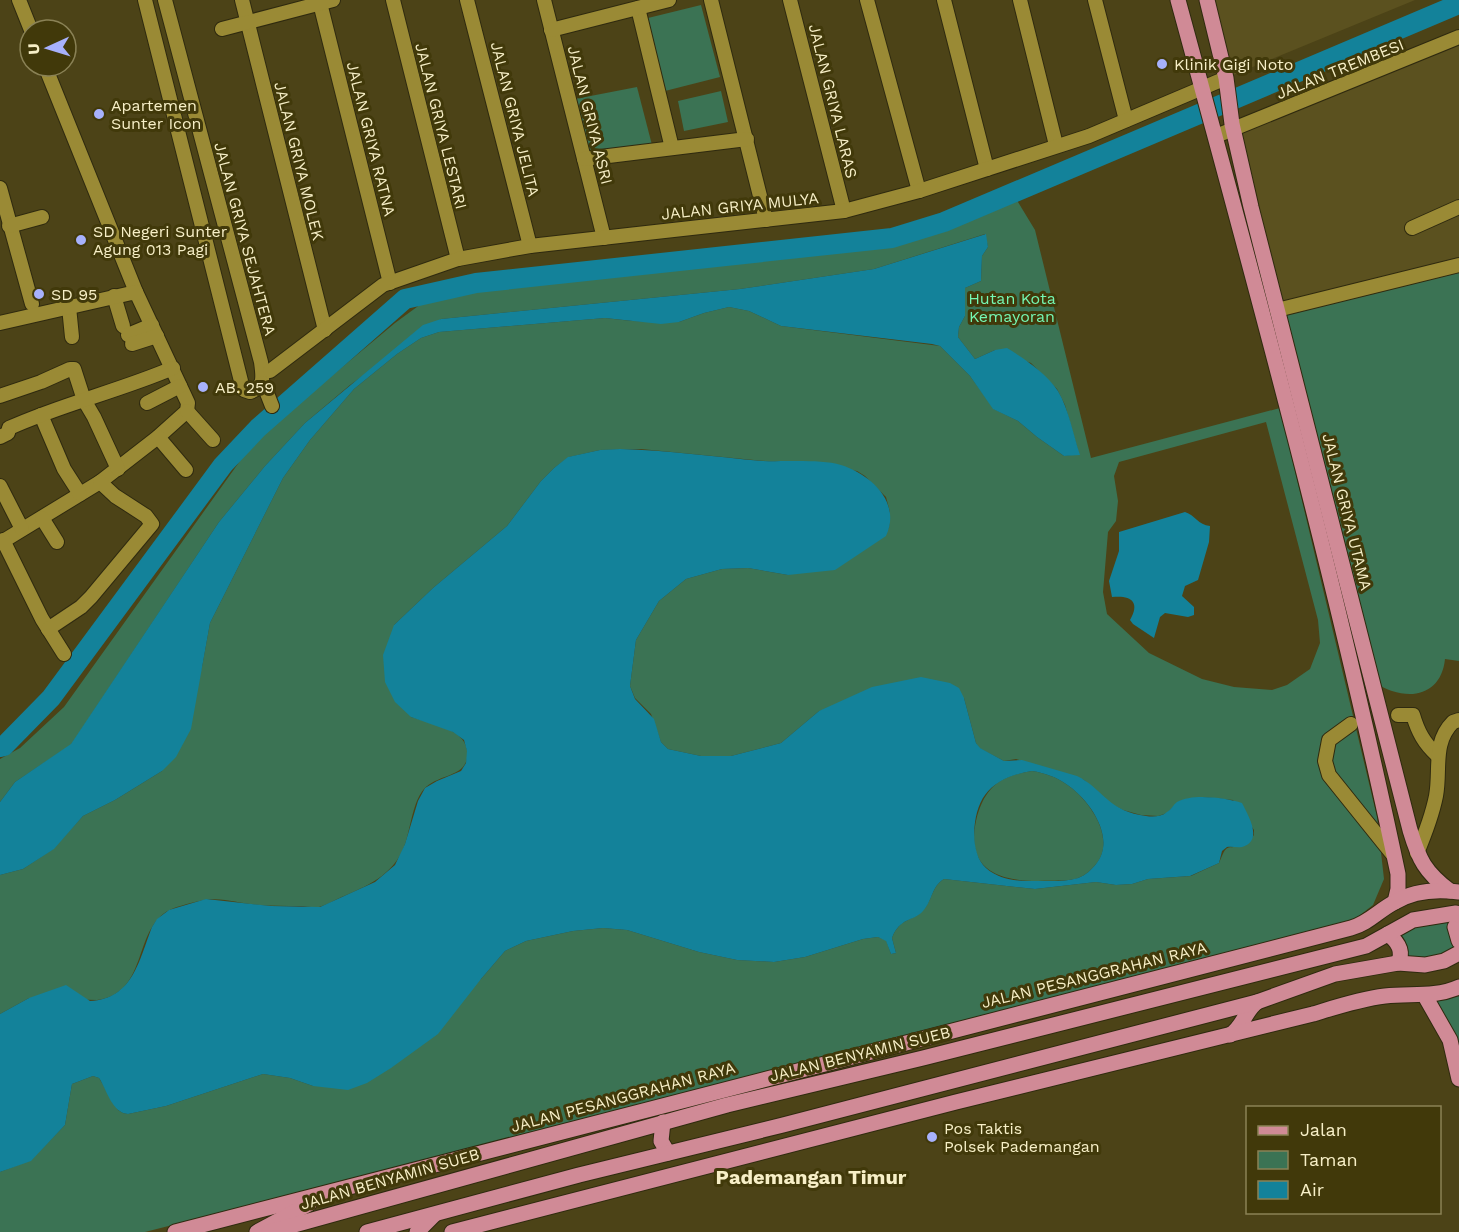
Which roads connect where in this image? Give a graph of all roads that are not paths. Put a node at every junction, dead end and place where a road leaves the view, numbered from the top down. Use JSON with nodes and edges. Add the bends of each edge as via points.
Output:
{"nodes":[{"id":1,"x":19,"y":0,"type":"edge"},
{"id":2,"x":145,"y":0,"type":"edge"},
{"id":3,"x":165,"y":0,"type":"edge"},
{"id":4,"x":242,"y":0,"type":"edge"},
{"id":5,"x":393,"y":0,"type":"edge"},
{"id":6,"x":467,"y":0,"type":"edge"},
{"id":7,"x":544,"y":0,"type":"edge"},
{"id":8,"x":669,"y":0,"type":"edge"},
{"id":9,"x":711,"y":0,"type":"edge"},
{"id":10,"x":790,"y":0,"type":"edge"},
{"id":11,"x":867,"y":0,"type":"edge"},
{"id":12,"x":944,"y":0,"type":"edge"},
{"id":13,"x":1020,"y":0,"type":"edge"},
{"id":14,"x":1095,"y":0,"type":"edge"},
{"id":15,"x":1178,"y":0,"type":"edge"},
{"id":16,"x":1207,"y":0,"type":"edge"},
{"id":17,"x":326,"y":2,"type":"edge"},
{"id":18,"x":638,"y":8,"type":"junction"},
{"id":19,"x":26,"y":18,"type":"edge"},
{"id":20,"x":248,"y":22,"type":"junction"},
{"id":21,"x":222,"y":29,"type":"dead end"},
{"id":22,"x":551,"y":30,"type":"junction"},
{"id":23,"x":1459,"y":37,"type":"edge"},
{"id":24,"x":50,"y":78,"type":"edge"},
{"id":25,"x":1226,"y":82,"type":"junction"},
{"id":26,"x":1203,"y":91,"type":"junction"},
{"id":27,"x":1126,"y":120,"type":"junction"},
{"id":28,"x":1233,"y":127,"type":"junction"},
{"id":29,"x":1215,"y":134,"type":"junction"},
{"id":30,"x":747,"y":139,"type":"junction"},
{"id":31,"x":1056,"y":146,"type":"junction"},
{"id":32,"x":672,"y":148,"type":"junction"},
{"id":33,"x":584,"y":159,"type":"junction"},
{"id":34,"x":987,"y":169,"type":"junction"},
{"id":35,"x":0,"y":188,"type":"edge"},
{"id":36,"x":919,"y":191,"type":"junction"},
{"id":37,"x":1459,"y":207,"type":"edge"},
{"id":38,"x":844,"y":211,"type":"junction"},
{"id":39,"x":42,"y":217,"type":"dead end"},
{"id":40,"x":766,"y":220,"type":"junction"},
{"id":41,"x":9,"y":226,"type":"junction"},
{"id":42,"x":1412,"y":228,"type":"dead end"},
{"id":43,"x":604,"y":238,"type":"junction"},
{"id":44,"x":530,"y":246,"type":"junction"},
{"id":45,"x":458,"y":259,"type":"junction"},
{"id":46,"x":1459,"y":265,"type":"edge"},
{"id":47,"x":390,"y":283,"type":"junction"},
{"id":48,"x":136,"y":292,"type":"junction"},
{"id":49,"x":114,"y":296,"type":"junction"},
{"id":50,"x":32,"y":304,"type":"dead end"},
{"id":51,"x":69,"y":307,"type":"junction"},
{"id":52,"x":1277,"y":310,"type":"junction"},
{"id":53,"x":0,"y":322,"type":"edge"},
{"id":54,"x":155,"y":330,"type":"junction"},
{"id":55,"x":325,"y":330,"type":"junction"},
{"id":56,"x":72,"y":337,"type":"dead end"},
{"id":57,"x":173,"y":368,"type":"junction"},
{"id":58,"x":265,"y":372,"type":"junction"},
{"id":59,"x":239,"y":373,"type":"junction"},
{"id":60,"x":180,"y":386,"type":"junction"},
{"id":61,"x":0,"y":396,"type":"edge"},
{"id":62,"x":84,"y":400,"type":"junction"},
{"id":63,"x":147,"y":403,"type":"dead end"},
{"id":64,"x":272,"y":406,"type":"dead end"},
{"id":65,"x":187,"y":411,"type":"junction"},
{"id":66,"x":41,"y":415,"type":"junction"},
{"id":67,"x":0,"y":436,"type":"edge"},
{"id":68,"x":158,"y":437,"type":"junction"},
{"id":69,"x":213,"y":440,"type":"dead end"},
{"id":70,"x":118,"y":469,"type":"junction"},
{"id":71,"x":186,"y":470,"type":"dead end"},
{"id":72,"x":100,"y":482,"type":"junction"},
{"id":73,"x":0,"y":486,"type":"edge"},
{"id":74,"x":80,"y":494,"type":"junction"},
{"id":75,"x":42,"y":518,"type":"junction"},
{"id":76,"x":22,"y":529,"type":"junction"},
{"id":77,"x":1,"y":541,"type":"edge"},
{"id":78,"x":57,"y":542,"type":"dead end"},
{"id":79,"x":48,"y":629,"type":"junction"},
{"id":80,"x":64,"y":654,"type":"dead end"},
{"id":81,"x":1398,"y":715,"type":"dead end"},
{"id":82,"x":1459,"y":720,"type":"edge"},
{"id":83,"x":1351,"y":724,"type":"dead end"},
{"id":84,"x":1437,"y":755,"type":"junction"},
{"id":85,"x":1417,"y":853,"type":"junction"},
{"id":86,"x":1394,"y":856,"type":"junction"},
{"id":87,"x":1454,"y":892,"type":"edge"},
{"id":88,"x":1395,"y":902,"type":"junction"},
{"id":89,"x":1459,"y":915,"type":"edge"},
{"id":90,"x":1459,"y":921,"type":"edge"},
{"id":91,"x":1388,"y":934,"type":"junction"},
{"id":92,"x":1459,"y":941,"type":"edge"},
{"id":93,"x":1253,"y":953,"type":"junction"},
{"id":94,"x":1459,"y":953,"type":"edge"},
{"id":95,"x":1398,"y":963,"type":"junction"},
{"id":96,"x":1286,"y":966,"type":"junction"},
{"id":97,"x":1459,"y":987,"type":"edge"},
{"id":98,"x":1425,"y":996,"type":"junction"},
{"id":99,"x":1257,"y":1002,"type":"junction"},
{"id":100,"x":1041,"y":1008,"type":"junction"},
{"id":101,"x":1230,"y":1035,"type":"junction"},
{"id":102,"x":997,"y":1039,"type":"junction"},
{"id":103,"x":1459,"y":1079,"type":"edge"},
{"id":104,"x":663,"y":1122,"type":"junction"},
{"id":105,"x":783,"y":1125,"type":"junction"},
{"id":106,"x":860,"y":1128,"type":"junction"},
{"id":107,"x":668,"y":1154,"type":"junction"},
{"id":108,"x":469,"y":1156,"type":"junction"},
{"id":109,"x":412,"y":1191,"type":"junction"},
{"id":110,"x":327,"y":1194,"type":"junction"},
{"id":111,"x":434,"y":1215,"type":"junction"},
{"id":112,"x":175,"y":1232,"type":"edge"},
{"id":113,"x":257,"y":1232,"type":"edge"},
{"id":114,"x":268,"y":1232,"type":"edge"},
{"id":115,"x":367,"y":1232,"type":"edge"},
{"id":116,"x":417,"y":1232,"type":"edge"},
{"id":117,"x":452,"y":1232,"type":"edge"}],
"edges":[{"from":1,"to":19,"type":"street"},
{"from":2,"to":59,"type":"street"},
{"from":3,"to":58,"type":"street","name":"JALAN GRIYA SEJAHTERA"},
{"from":4,"to":20,"type":"street","name":"JALAN GRIYA MOLEK"},
{"from":5,"to":45,"type":"street","name":"JALAN GRIYA LESTARI"},
{"from":6,"to":44,"type":"street","name":"JALAN GRIYA JELITA"},
{"from":7,"to":22,"type":"street","name":"JALAN GRIYA ASRI"},
{"from":8,"to":18,"type":"street"},
{"from":9,"to":30,"type":"street"},
{"from":10,"to":38,"type":"street","name":"JALAN GRIYA LARAS"},
{"from":11,"to":36,"type":"street"},
{"from":12,"to":34,"type":"street"},
{"from":13,"to":31,"type":"street"},
{"from":14,"to":27,"type":"street"},
{"from":15,"to":26,"type":"main road","name":"JALAN GRIYA UTAMA"},
{"from":16,"to":25,"type":"main road","name":"JALAN GRIYA UTAMA"},
{"from":17,"to":20,"type":"street"},
{"from":17,"to":47,"type":"street","name":"JALAN GRIYA RATNA"},
{"from":18,"to":22,"type":"street"},
{"from":18,"to":32,"type":"street"},
{"from":20,"to":21,"type":"street"},
{"from":20,"to":55,"type":"street","name":"JALAN GRIYA MOLEK"},
{"from":22,"to":33,"type":"street","name":"JALAN GRIYA ASRI"},
{"from":23,"to":28,"type":"street","name":"JALAN TREMBESI"},
{"from":24,"to":48,"type":"street"},
{"from":25,"to":26,"type":"street","name":"JALAN GRIYA MULYA"},
{"from":25,"to":28,"type":"main road","name":"JALAN GRIYA UTAMA"},
{"from":26,"to":27,"type":"street","name":"JALAN GRIYA MULYA"},
{"from":26,"to":29,"type":"main road","name":"JALAN GRIYA UTAMA"},
{"from":27,"to":31,"type":"street","name":"JALAN GRIYA MULYA"},
{"from":28,"to":29,"type":"street"},
{"from":28,"to":52,"type":"main road","name":"JALAN GRIYA UTAMA"},
{"from":29,"to":86,"type":"main road","name":"JALAN GRIYA UTAMA","via":[[1367,729]]},
{"from":30,"to":32,"type":"street"},
{"from":30,"to":40,"type":"street"},
{"from":31,"to":34,"type":"street","name":"JALAN GRIYA MULYA"},
{"from":32,"to":33,"type":"street"},
{"from":33,"to":43,"type":"street","name":"JALAN GRIYA ASRI"},
{"from":34,"to":36,"type":"street","name":"JALAN GRIYA MULYA"},
{"from":35,"to":41,"type":"street"},
{"from":36,"to":38,"type":"street","name":"JALAN GRIYA MULYA"},
{"from":37,"to":42,"type":"street"},
{"from":38,"to":40,"type":"street","name":"JALAN GRIYA MULYA"},
{"from":39,"to":41,"type":"street"},
{"from":40,"to":43,"type":"street","name":"JALAN GRIYA MULYA"},
{"from":41,"to":50,"type":"street"},
{"from":43,"to":44,"type":"street","name":"JALAN GRIYA MULYA"},
{"from":44,"to":45,"type":"street","name":"JALAN GRIYA MULYA"},
{"from":45,"to":47,"type":"street","name":"JALAN GRIYA MULYA"},
{"from":46,"to":52,"type":"street"},
{"from":47,"to":55,"type":"street","name":"JALAN GRIYA MULYA"},
{"from":48,"to":49,"type":"street"},
{"from":48,"to":54,"type":"street"},
{"from":49,"to":51,"type":"street"},
{"from":49,"to":54,"type":"street","via":[[128,335]]},
{"from":51,"to":53,"type":"street"},
{"from":51,"to":56,"type":"street"},
{"from":52,"to":85,"type":"main road","name":"JALAN GRIYA UTAMA"},
{"from":54,"to":57,"type":"street"},
{"from":55,"to":58,"type":"street","name":"JALAN GRIYA MULYA"},
{"from":57,"to":60,"type":"street"},
{"from":57,"to":62,"type":"street"},
{"from":58,"to":59,"type":"street","name":"JALAN GRIYA MULYA"},
{"from":58,"to":59,"type":"street","via":[[259,389],[253,392],[244,390]]},
{"from":58,"to":64,"type":"street","name":"JALAN GRIYA SEJAHTERA"},
{"from":60,"to":63,"type":"street"},
{"from":60,"to":65,"type":"street","via":[[188,403]]},
{"from":61,"to":62,"type":"street","via":[[72,369]]},
{"from":62,"to":66,"type":"street"},
{"from":62,"to":70,"type":"street"},
{"from":65,"to":68,"type":"street"},
{"from":65,"to":69,"type":"street"},
{"from":66,"to":67,"type":"street","via":[[9,428],[8,433]]},
{"from":66,"to":74,"type":"street","via":[[64,469]]},
{"from":68,"to":70,"type":"street"},
{"from":68,"to":71,"type":"street"},
{"from":70,"to":72,"type":"street"},
{"from":72,"to":74,"type":"street"},
{"from":72,"to":79,"type":"street","via":[[152,524],[91,597]]},
{"from":73,"to":76,"type":"street"},
{"from":74,"to":75,"type":"street"},
{"from":75,"to":76,"type":"street"},
{"from":75,"to":78,"type":"street"},
{"from":76,"to":77,"type":"street"},
{"from":77,"to":79,"type":"street"},
{"from":79,"to":80,"type":"street"},
{"from":81,"to":84,"type":"street","via":[[1413,715],[1419,733]]},
{"from":82,"to":84,"type":"street","via":[[1447,727]]},
{"from":83,"to":86,"type":"street","via":[[1329,740],[1325,761],[1329,775]]},
{"from":84,"to":85,"type":"street","via":[[1437,794]]},
{"from":85,"to":87,"type":"main road","name":"JALAN GRIYA UTAMA","via":[[1428,872]]},
{"from":86,"to":88,"type":"main road","name":"JALAN GRIYA UTAMA","via":[[1398,874]]},
{"from":87,"to":88,"type":"main road","name":"JALAN PESANGGRAHAN RAYA","via":[[1419,892]]},
{"from":88,"to":93,"type":"main road","name":"JALAN PESANGGRAHAN RAYA","via":[[1362,925]]},
{"from":89,"to":91,"type":"main road","name":"JALAN BENYAMIN SUEB","via":[[1413,920]]},
{"from":90,"to":92,"type":"main road","via":[[1455,927]]},
{"from":91,"to":95,"type":"main road","via":[[1399,944]]},
{"from":91,"to":96,"type":"main road","name":"JALAN BENYAMIN SUEB","via":[[1366,946]]},
{"from":93,"to":96,"type":"main road","via":[[1262,963]]},
{"from":93,"to":100,"type":"main road","name":"JALAN PESANGGRAHAN RAYA"},
{"from":94,"to":95,"type":"main road","via":[[1425,965]]},
{"from":95,"to":99,"type":"main road","via":[[1335,974]]},
{"from":96,"to":102,"type":"main road","name":"JALAN BENYAMIN SUEB"},
{"from":97,"to":98,"type":"main road"},
{"from":98,"to":101,"type":"main road","via":[[1368,999]]},
{"from":98,"to":103,"type":"main road","via":[[1450,1040]]},
{"from":99,"to":101,"type":"main road"},
{"from":99,"to":105,"type":"main road"},
{"from":100,"to":102,"type":"main road"},
{"from":100,"to":108,"type":"main road","name":"JALAN PESANGGRAHAN RAYA"},
{"from":101,"to":106,"type":"main road"},
{"from":102,"to":104,"type":"main road","name":"JALAN BENYAMIN SUEB"},
{"from":104,"to":107,"type":"main road","via":[[661,1141]]},
{"from":104,"to":109,"type":"main road","name":"JALAN BENYAMIN SUEB"},
{"from":105,"to":106,"type":"main road"},
{"from":105,"to":107,"type":"main road"},
{"from":106,"to":117,"type":"main road"},
{"from":107,"to":111,"type":"main road"},
{"from":108,"to":109,"type":"main road"},
{"from":108,"to":110,"type":"main road","name":"JALAN PESANGGRAHAN RAYA"},
{"from":109,"to":114,"type":"main road","name":"JALAN BENYAMIN SUEB"},
{"from":110,"to":112,"type":"main road","name":"JALAN PESANGGRAHAN RAYA"},
{"from":110,"to":113,"type":"main road"},
{"from":111,"to":115,"type":"main road"},
{"from":111,"to":116,"type":"main road"}]}
